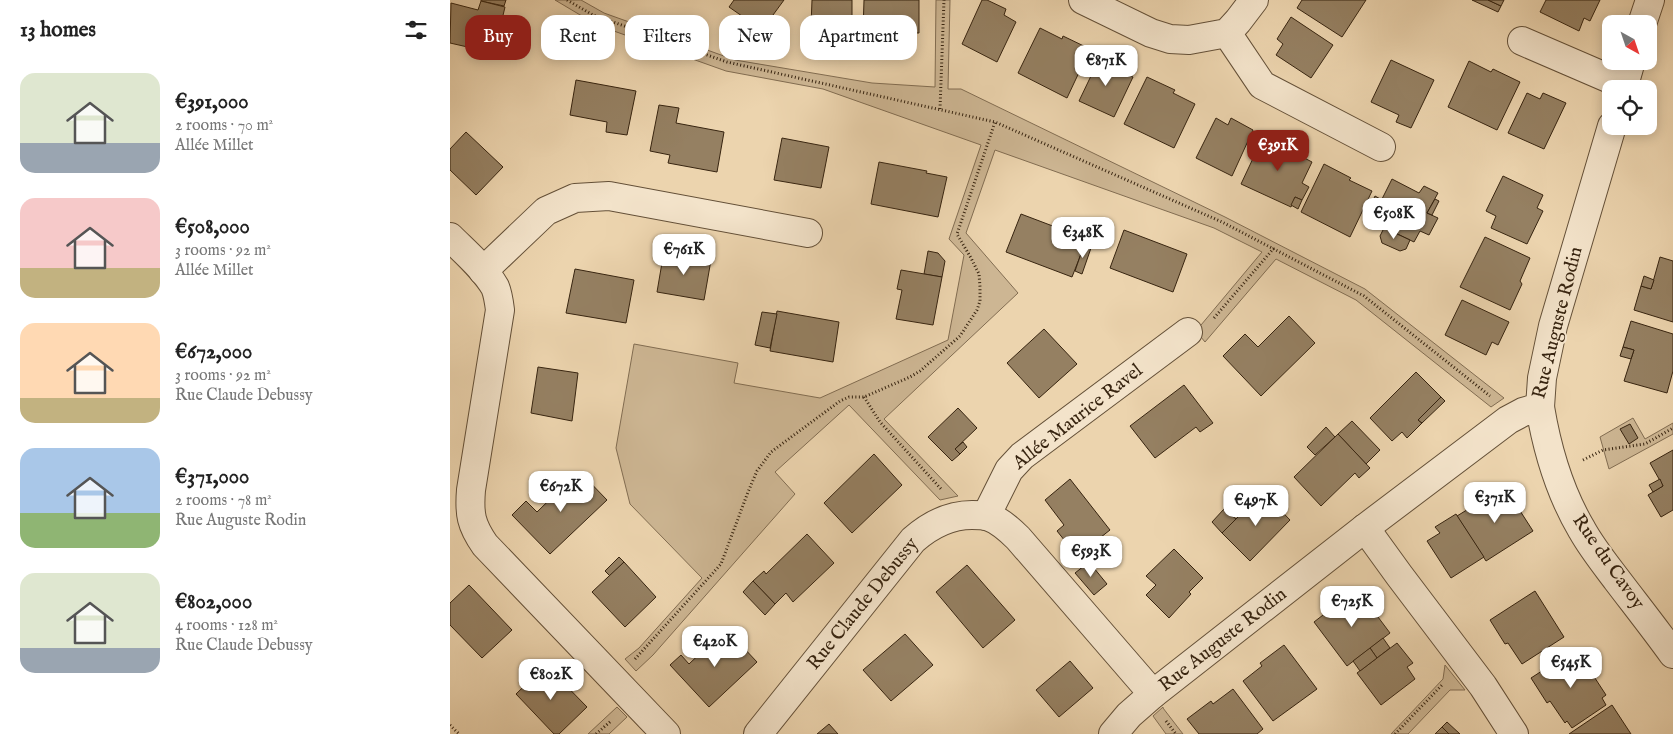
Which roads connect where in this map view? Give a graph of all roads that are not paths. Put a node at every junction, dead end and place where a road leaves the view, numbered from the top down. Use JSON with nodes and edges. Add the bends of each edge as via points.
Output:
{"nodes":[{"id":1,"x":1083,"y":0,"type":"edge"},
{"id":2,"x":1254,"y":0,"type":"edge"},
{"id":3,"x":1650,"y":0,"type":"edge"},
{"id":4,"x":1645,"y":15,"type":"edge"},
{"id":5,"x":1227,"y":33,"type":"junction"},
{"id":6,"x":1522,"y":41,"type":"dead end"},
{"id":7,"x":1626,"y":78,"type":"edge"},
{"id":8,"x":1609,"y":135,"type":"edge"},
{"id":9,"x":1381,"y":147,"type":"dead end"},
{"id":10,"x":808,"y":233,"type":"dead end"},
{"id":11,"x":450,"y":237,"type":"edge"},
{"id":12,"x":484,"y":272,"type":"junction"},
{"id":13,"x":1188,"y":332,"type":"road end"},
{"id":14,"x":1540,"y":407,"type":"junction"},
{"id":15,"x":973,"y":515,"type":"junction"},
{"id":16,"x":1365,"y":528,"type":"junction"},
{"id":17,"x":1673,"y":654,"type":"edge"},
{"id":18,"x":1153,"y":694,"type":"junction"},
{"id":19,"x":666,"y":734,"type":"edge"},
{"id":20,"x":758,"y":734,"type":"edge"},
{"id":21,"x":1113,"y":734,"type":"edge"},
{"id":22,"x":1514,"y":734,"type":"edge"}],
"edges":[{"from":1,"to":5,"type":"street","via":[[1170,39],[1189,40]]},
{"from":2,"to":5,"type":"street"},
{"from":3,"to":4,"type":"street"},
{"from":5,"to":9,"type":"street","via":[[1262,85]]},
{"from":6,"to":7,"type":"street"},
{"from":8,"to":14,"type":"street","name":"Rue Auguste Rodin","via":[[1553,326],[1542,378]]},
{"from":10,"to":12,"type":"street","via":[[609,196],[575,198],[546,211]]},
{"from":11,"to":12,"type":"street"},
{"from":12,"to":19,"type":"street","via":[[495,287],[500,310],[470,490],[471,520],[485,545]]},
{"from":13,"to":15,"type":"street","name":"Allée Maurice Ravel","via":[[1022,456]]},
{"from":14,"to":16,"type":"street","name":"Rue Auguste Rodin","via":[[1508,420]]},
{"from":14,"to":17,"type":"street","name":"Rue du Cavoy","via":[[1544,433],[1557,473],[1581,529]]},
{"from":15,"to":18,"type":"street","via":[[1006,526]]},
{"from":15,"to":20,"type":"street","name":"Rue Claude Debussy","via":[[938,522],[913,540]]},
{"from":16,"to":18,"type":"street","name":"Rue Auguste Rodin"},
{"from":16,"to":22,"type":"street","via":[[1483,686]]},
{"from":18,"to":21,"type":"street","name":"Rue Auguste Rodin"}]}
